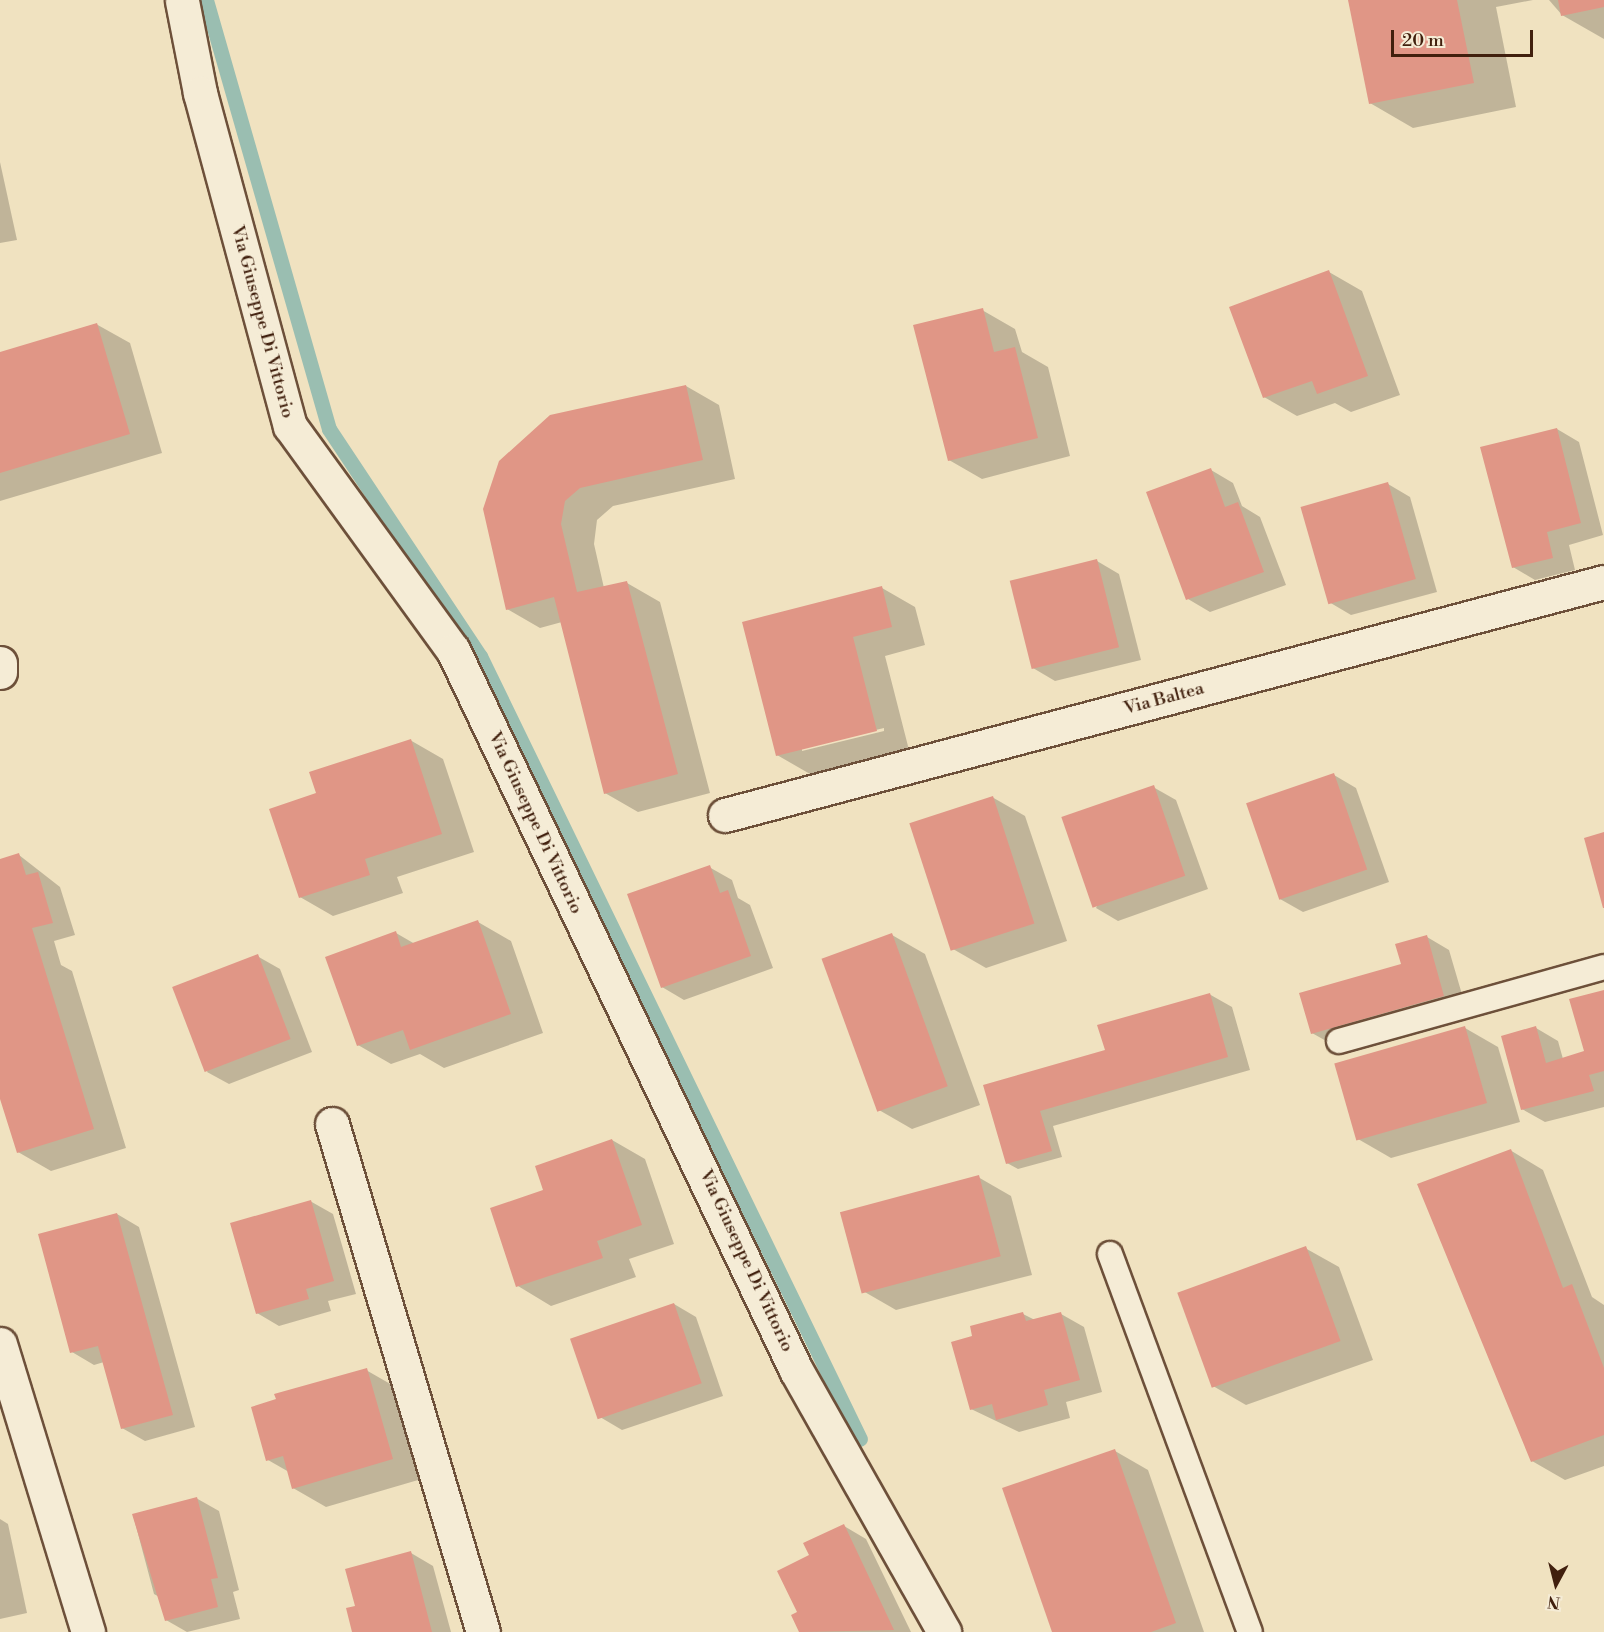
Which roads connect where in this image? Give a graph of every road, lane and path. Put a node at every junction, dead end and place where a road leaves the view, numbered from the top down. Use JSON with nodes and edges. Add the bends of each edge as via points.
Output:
{"nodes":[{"id":1,"x":182,"y":1,"type":"edge"},
{"id":2,"x":1604,"y":582,"type":"edge"},
{"id":3,"x":0,"y":663,"type":"edge"},
{"id":4,"x":0,"y":672,"type":"edge"},
{"id":5,"x":725,"y":815,"type":"dead end"},
{"id":6,"x":1604,"y":967,"type":"edge"},
{"id":7,"x":1339,"y":1041,"type":"dead end"},
{"id":8,"x":332,"y":1124,"type":"dead end"},
{"id":9,"x":1110,"y":1254,"type":"dead end"},
{"id":10,"x":0,"y":1344,"type":"edge"},
{"id":11,"x":88,"y":1632,"type":"edge"},
{"id":12,"x":483,"y":1632,"type":"edge"},
{"id":13,"x":944,"y":1632,"type":"edge"},
{"id":14,"x":1250,"y":1632,"type":"edge"}],
"edges":[{"from":1,"to":13,"type":"street","name":"Via Giuseppe Di Vittorio","via":[[200,93],[290,426],[453,650],[795,1370]]},
{"from":2,"to":5,"type":"street","name":"Via Baltea"},
{"from":3,"to":4,"type":"street"},
{"from":6,"to":7,"type":"lane"},
{"from":8,"to":12,"type":"street"},
{"from":9,"to":14,"type":"lane"},
{"from":10,"to":11,"type":"street"}]}
